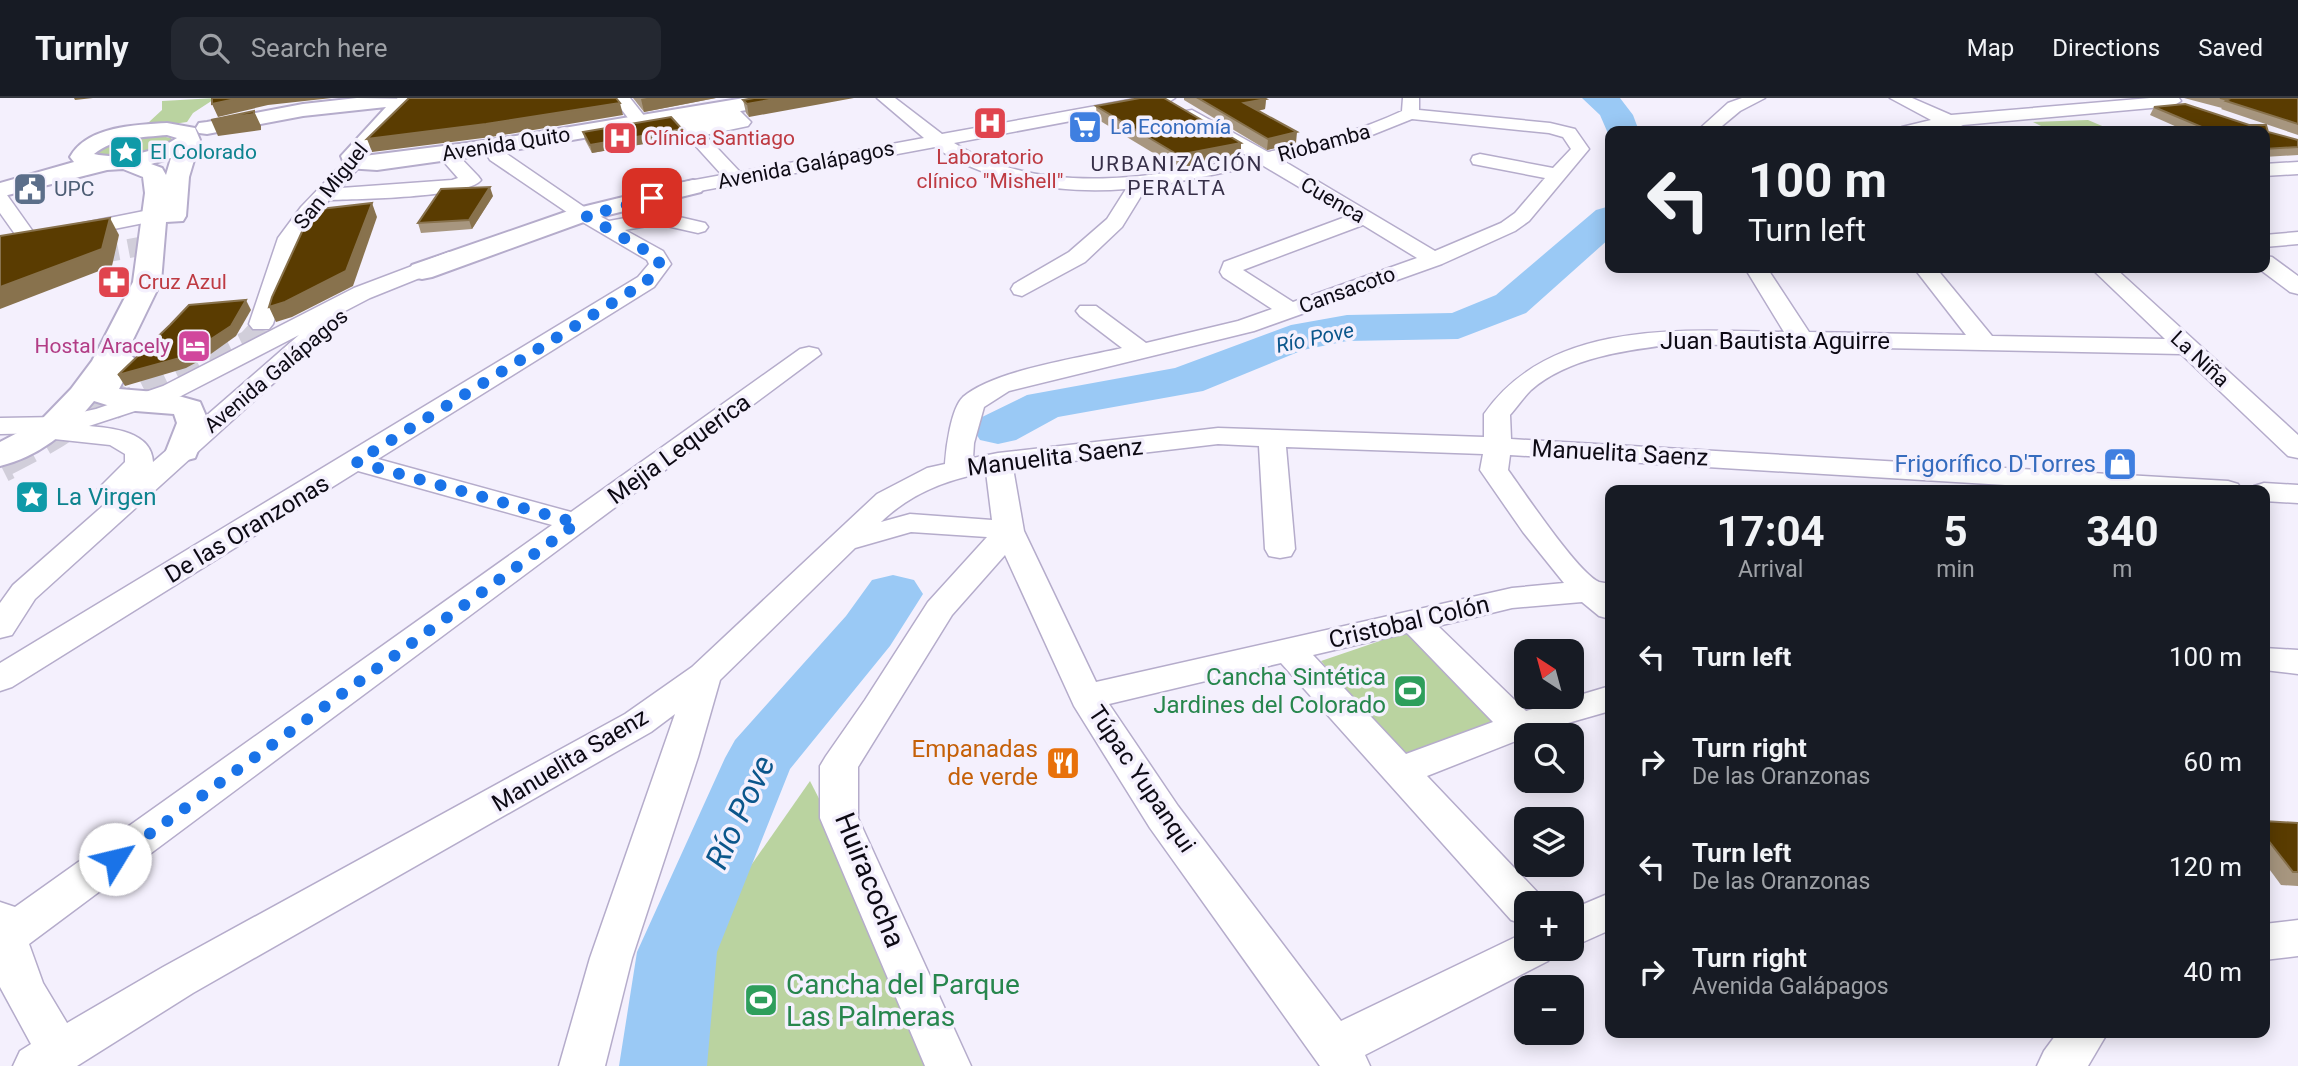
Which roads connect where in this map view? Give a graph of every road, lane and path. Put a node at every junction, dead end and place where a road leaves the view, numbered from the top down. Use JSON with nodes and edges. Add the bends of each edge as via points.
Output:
{"nodes":[{"id":1,"x":406,"y":98,"type":"edge"},
{"id":2,"x":621,"y":98,"type":"edge"},
{"id":3,"x":781,"y":98,"type":"edge"},
{"id":4,"x":885,"y":98,"type":"edge"},
{"id":5,"x":1163,"y":98,"type":"edge"},
{"id":6,"x":1757,"y":98,"type":"edge"},
{"id":7,"x":1898,"y":98,"type":"edge"},
{"id":8,"x":2173,"y":102,"type":"edge"},
{"id":9,"x":220,"y":103,"type":"edge"},
{"id":10,"x":1410,"y":106,"type":"edge"},
{"id":11,"x":150,"y":108,"type":"dead end"},
{"id":12,"x":1010,"y":109,"type":"dead end"},
{"id":13,"x":1947,"y":121,"type":"junction"},
{"id":14,"x":640,"y":122,"type":"junction"},
{"id":15,"x":684,"y":124,"type":"junction"},
{"id":16,"x":1021,"y":124,"type":"junction"},
{"id":17,"x":1712,"y":126,"type":"edge"},
{"id":18,"x":1928,"y":126,"type":"edge"},
{"id":19,"x":1960,"y":126,"type":"edge"},
{"id":20,"x":187,"y":137,"type":"junction"},
{"id":21,"x":937,"y":140,"type":"junction"},
{"id":22,"x":95,"y":144,"type":"junction"},
{"id":23,"x":491,"y":147,"type":"junction"},
{"id":24,"x":446,"y":154,"type":"junction"},
{"id":25,"x":1263,"y":160,"type":"junction"},
{"id":26,"x":1480,"y":160,"type":"dead end"},
{"id":27,"x":116,"y":162,"type":"junction"},
{"id":28,"x":354,"y":163,"type":"junction"},
{"id":29,"x":2298,"y":168,"type":"edge"},
{"id":30,"x":2270,"y":170,"type":"edge"},
{"id":31,"x":0,"y":175,"type":"edge"},
{"id":32,"x":1558,"y":175,"type":"junction"},
{"id":33,"x":736,"y":179,"type":"junction"},
{"id":34,"x":1138,"y":185,"type":"junction"},
{"id":35,"x":693,"y":187,"type":"junction"},
{"id":36,"x":0,"y":190,"type":"edge"},
{"id":37,"x":323,"y":195,"type":"junction"},
{"id":38,"x":0,"y":199,"type":"edge"},
{"id":39,"x":154,"y":215,"type":"junction"},
{"id":40,"x":1363,"y":218,"type":"junction"},
{"id":41,"x":592,"y":219,"type":"junction"},
{"id":42,"x":698,"y":227,"type":"dead end"},
{"id":43,"x":2298,"y":238,"type":"edge"},
{"id":44,"x":2270,"y":242,"type":"edge"},
{"id":45,"x":2270,"y":245,"type":"edge"},
{"id":46,"x":2298,"y":257,"type":"edge"},
{"id":47,"x":1434,"y":259,"type":"junction"},
{"id":48,"x":2270,"y":266,"type":"edge"},
{"id":49,"x":422,"y":271,"type":"dead end"},
{"id":50,"x":1759,"y":273,"type":"edge"},
{"id":51,"x":1929,"y":273,"type":"edge"},
{"id":52,"x":2107,"y":273,"type":"edge"},
{"id":53,"x":2298,"y":287,"type":"edge"},
{"id":54,"x":1022,"y":289,"type":"dead end"},
{"id":55,"x":1290,"y":310,"type":"junction"},
{"id":56,"x":1088,"y":311,"type":"dead end"},
{"id":57,"x":145,"y":314,"type":"junction"},
{"id":58,"x":261,"y":324,"type":"tunnel mouth"},
{"id":59,"x":1802,"y":341,"type":"junction"},
{"id":60,"x":1983,"y":341,"type":"junction"},
{"id":61,"x":2187,"y":347,"type":"junction"},
{"id":62,"x":1141,"y":351,"type":"junction"},
{"id":63,"x":809,"y":354,"type":"dead end"},
{"id":64,"x":116,"y":380,"type":"tunnel mouth"},
{"id":65,"x":144,"y":401,"type":"junction"},
{"id":66,"x":198,"y":434,"type":"junction"},
{"id":67,"x":19,"y":436,"type":"edge"},
{"id":68,"x":1272,"y":438,"type":"junction"},
{"id":69,"x":133,"y":444,"type":"junction"},
{"id":70,"x":1498,"y":446,"type":"junction"},
{"id":71,"x":2298,"y":450,"type":"edge"},
{"id":72,"x":998,"y":461,"type":"junction"},
{"id":73,"x":356,"y":462,"type":"junction"},
{"id":74,"x":959,"y":468,"type":"junction"},
{"id":75,"x":2145,"y":485,"type":"edge"},
{"id":76,"x":2270,"y":492,"type":"edge"},
{"id":77,"x":2298,"y":494,"type":"edge"},
{"id":78,"x":577,"y":523,"type":"junction"},
{"id":79,"x":1009,"y":531,"type":"junction"},
{"id":80,"x":845,"y":541,"type":"junction"},
{"id":81,"x":1280,"y":549,"type":"dead end"},
{"id":82,"x":0,"y":587,"type":"edge"},
{"id":83,"x":1602,"y":597,"type":"edge"},
{"id":84,"x":1414,"y":621,"type":"junction"},
{"id":85,"x":0,"y":627,"type":"edge"},
{"id":86,"x":1288,"y":650,"type":"junction"},
{"id":87,"x":2270,"y":660,"type":"edge"},
{"id":88,"x":2298,"y":662,"type":"edge"},
{"id":89,"x":704,"y":675,"type":"junction"},
{"id":90,"x":0,"y":679,"type":"edge"},
{"id":91,"x":1086,"y":697,"type":"junction"},
{"id":92,"x":1605,"y":700,"type":"edge"},
{"id":93,"x":1516,"y":723,"type":"edge"},
{"id":94,"x":1529,"y":723,"type":"edge"},
{"id":95,"x":1514,"y":728,"type":"edge"},
{"id":96,"x":1399,"y":771,"type":"junction"},
{"id":97,"x":1514,"y":895,"type":"edge"},
{"id":98,"x":1605,"y":912,"type":"edge"},
{"id":99,"x":1584,"y":923,"type":"edge"},
{"id":100,"x":3,"y":928,"type":"edge"},
{"id":101,"x":2298,"y":938,"type":"edge"},
{"id":102,"x":2270,"y":941,"type":"edge"},
{"id":103,"x":1514,"y":959,"type":"edge"},
{"id":104,"x":2081,"y":1038,"type":"edge"},
{"id":105,"x":1341,"y":1057,"type":"edge"},
{"id":106,"x":47,"y":1058,"type":"edge"},
{"id":107,"x":582,"y":1066,"type":"edge"},
{"id":108,"x":948,"y":1066,"type":"edge"},
{"id":109,"x":2060,"y":1066,"type":"edge"}],
"edges":[{"from":1,"to":20,"type":"main road","via":[[229,123]]},
{"from":1,"to":28,"type":"main road","name":"San Miguel","via":[[352,156]]},
{"from":2,"to":14,"type":"street"},
{"from":3,"to":15,"type":"main road","name":"Avenida Quito"},
{"from":4,"to":21,"type":"street","name":"Riobamba"},
{"from":5,"to":16,"type":"street","name":"Avenida Galápagos"},
{"from":5,"to":25,"type":"street","name":"Cuenca","via":[[1231,136]]},
{"from":6,"to":17,"type":"street","via":[[1734,107]]},
{"from":7,"to":13,"type":"street"},
{"from":8,"to":13,"type":"street"},
{"from":9,"to":20,"type":"main road","via":[[197,117]]},
{"from":10,"to":25,"type":"street","name":"Riobamba","via":[[1380,128],[1339,143]]},
{"from":10,"to":32,"type":"street","name":"Cansacoto","via":[[1570,133],[1580,149]]},
{"from":11,"to":22,"type":"main road","via":[[137,121]]},
{"from":12,"to":16,"type":"street"},
{"from":13,"to":18,"type":"street"},
{"from":13,"to":19,"type":"street"},
{"from":14,"to":15,"type":"main road","name":"Avenida Quito"},
{"from":14,"to":23,"type":"main road","name":"Avenida Quito"},
{"from":15,"to":33,"type":"street"},
{"from":16,"to":21,"type":"street","name":"Avenida Galápagos"},
{"from":20,"to":22,"type":"main road","via":[[153,130]]},
{"from":20,"to":27,"type":"main road","via":[[161,155]]},
{"from":20,"to":57,"type":"main road","via":[[177,177],[172,246],[164,276]]},
{"from":21,"to":33,"type":"street","name":"Avenida Galápagos"},
{"from":21,"to":34,"type":"street","name":"Riobamba","via":[[968,159],[1012,173],[1068,184]]},
{"from":22,"to":27,"type":"main road","via":[[81,157]]},
{"from":22,"to":31,"type":"main road"},
{"from":23,"to":24,"type":"main road","name":"Avenida Quito"},
{"from":23,"to":41,"type":"street","name":"De las Oranzonas","via":[[497,156]]},
{"from":24,"to":28,"type":"main road","name":"Avenida Quito"},
{"from":24,"to":37,"type":"street","via":[[470,182]]},
{"from":25,"to":34,"type":"street","name":"Riobamba"},
{"from":25,"to":40,"type":"street","name":"Cuenca"},
{"from":26,"to":32,"type":"street"},
{"from":27,"to":36,"type":"main road"},
{"from":27,"to":39,"type":"main road","via":[[155,173]]},
{"from":28,"to":37,"type":"street","name":"San Miguel"},
{"from":29,"to":30,"type":"street"},
{"from":32,"to":47,"type":"street","name":"Cansacoto","via":[[1508,227]]},
{"from":33,"to":35,"type":"street","name":"Avenida Galápagos"},
{"from":34,"to":54,"type":"street","via":[[1115,223],[1077,257]]},
{"from":35,"to":41,"type":"street","name":"Avenida Galápagos"},
{"from":35,"to":49,"type":"main road","via":[[583,214]]},
{"from":37,"to":58,"type":"street","name":"San Miguel","via":[[289,237]]},
{"from":38,"to":39,"type":"street","via":[[29,240]]},
{"from":39,"to":67,"type":"main road","via":[[144,290],[106,363],[75,404]]},
{"from":40,"to":47,"type":"street","name":"Cuenca"},
{"from":40,"to":55,"type":"street","via":[[1231,267],[1231,272]]},
{"from":41,"to":42,"type":"street","via":[[658,218]]},
{"from":41,"to":65,"type":"street","name":"Avenida Galápagos","via":[[403,275]]},
{"from":41,"to":66,"type":"street","name":"Avenida Galápagos","via":[[448,263],[356,304],[317,331]]},
{"from":41,"to":73,"type":"street","name":"De las Oranzonas","via":[[655,256],[660,264],[648,281]]},
{"from":43,"to":44,"type":"street"},
{"from":45,"to":46,"type":"street"},
{"from":47,"to":55,"type":"street","name":"Cansacoto"},
{"from":48,"to":53,"type":"street"},
{"from":50,"to":59,"type":"street"},
{"from":51,"to":60,"type":"street"},
{"from":52,"to":61,"type":"street","name":"La Niña"},
{"from":55,"to":62,"type":"street","name":"Cansacoto","via":[[1246,326]]},
{"from":56,"to":62,"type":"street"},
{"from":57,"to":64,"type":"main road","via":[[132,355]]},
{"from":57,"to":65,"type":"main road","via":[[102,390],[113,398]]},
{"from":59,"to":60,"type":"street","name":"Juan Bautista Aguirre"},
{"from":59,"to":70,"type":"street","name":"Juan Bautista Aguirre","via":[[1675,337],[1612,345],[1567,359],[1523,384],[1496,414]]},
{"from":60,"to":61,"type":"street","name":"Juan Bautista Aguirre"},
{"from":61,"to":71,"type":"street","name":"La Niña"},
{"from":62,"to":74,"type":"street","name":"Cansacoto","via":[[1000,384],[983,394],[972,404]]},
{"from":63,"to":78,"type":"street","name":"Mejia Lequerica"},
{"from":65,"to":66,"type":"main road","via":[[173,402],[189,409]]},
{"from":65,"to":67,"type":"street","name":"Avenida Galápagos"},
{"from":66,"to":69,"type":"street"},
{"from":66,"to":85,"type":"street","name":"Avenida Galápagos","via":[[24,592]]},
{"from":67,"to":69,"type":"street","via":[[113,438]]},
{"from":68,"to":70,"type":"street","name":"Manuelita Saenz"},
{"from":68,"to":72,"type":"street","name":"Manuelita Saenz","via":[[1218,436]]},
{"from":68,"to":81,"type":"street"},
{"from":69,"to":82,"type":"street","via":[[140,453],[137,467]]},
{"from":70,"to":75,"type":"street","name":"Manuelita Saenz"},
{"from":70,"to":83,"type":"street","name":"Juan Bautista Aguirre","via":[[1494,470],[1530,521]]},
{"from":72,"to":74,"type":"street","name":"Manuelita Saenz"},
{"from":72,"to":79,"type":"street","name":"Túpac Yupanqui"},
{"from":73,"to":78,"type":"street"},
{"from":73,"to":90,"type":"street","name":"De las Oranzonas"},
{"from":74,"to":80,"type":"street","name":"Manuelita Saenz","via":[[887,500]]},
{"from":76,"to":77,"type":"street"},
{"from":78,"to":100,"type":"street","name":"Mejia Lequerica"},
{"from":79,"to":80,"type":"street","via":[[910,523]]},
{"from":79,"to":91,"type":"street","name":"Túpac Yupanqui"},
{"from":79,"to":108,"type":"street","name":"Huiracocha","via":[[939,609],[839,766],[839,818]]},
{"from":80,"to":89,"type":"street","name":"Manuelita Saenz"},
{"from":83,"to":84,"type":"street","name":"Cristobal Colón","via":[[1511,598]]},
{"from":84,"to":86,"type":"street","name":"Cristobal Colón"},
{"from":84,"to":93,"type":"street"},
{"from":86,"to":91,"type":"street","name":"Cristobal Colón"},
{"from":86,"to":96,"type":"street"},
{"from":87,"to":88,"type":"street"},
{"from":89,"to":106,"type":"street","name":"Manuelita Saenz","via":[[638,723]]},
{"from":89,"to":107,"type":"street","via":[[611,958]]},
{"from":91,"to":105,"type":"street","name":"Túpac Yupanqui","via":[[1164,817]]},
{"from":92,"to":94,"type":"street"},
{"from":95,"to":96,"type":"street"},
{"from":96,"to":97,"type":"street"},
{"from":98,"to":99,"type":"street"},
{"from":100,"to":106,"type":"street"},
{"from":101,"to":102,"type":"street"},
{"from":103,"to":105,"type":"street"},
{"from":104,"to":109,"type":"street"}]}
